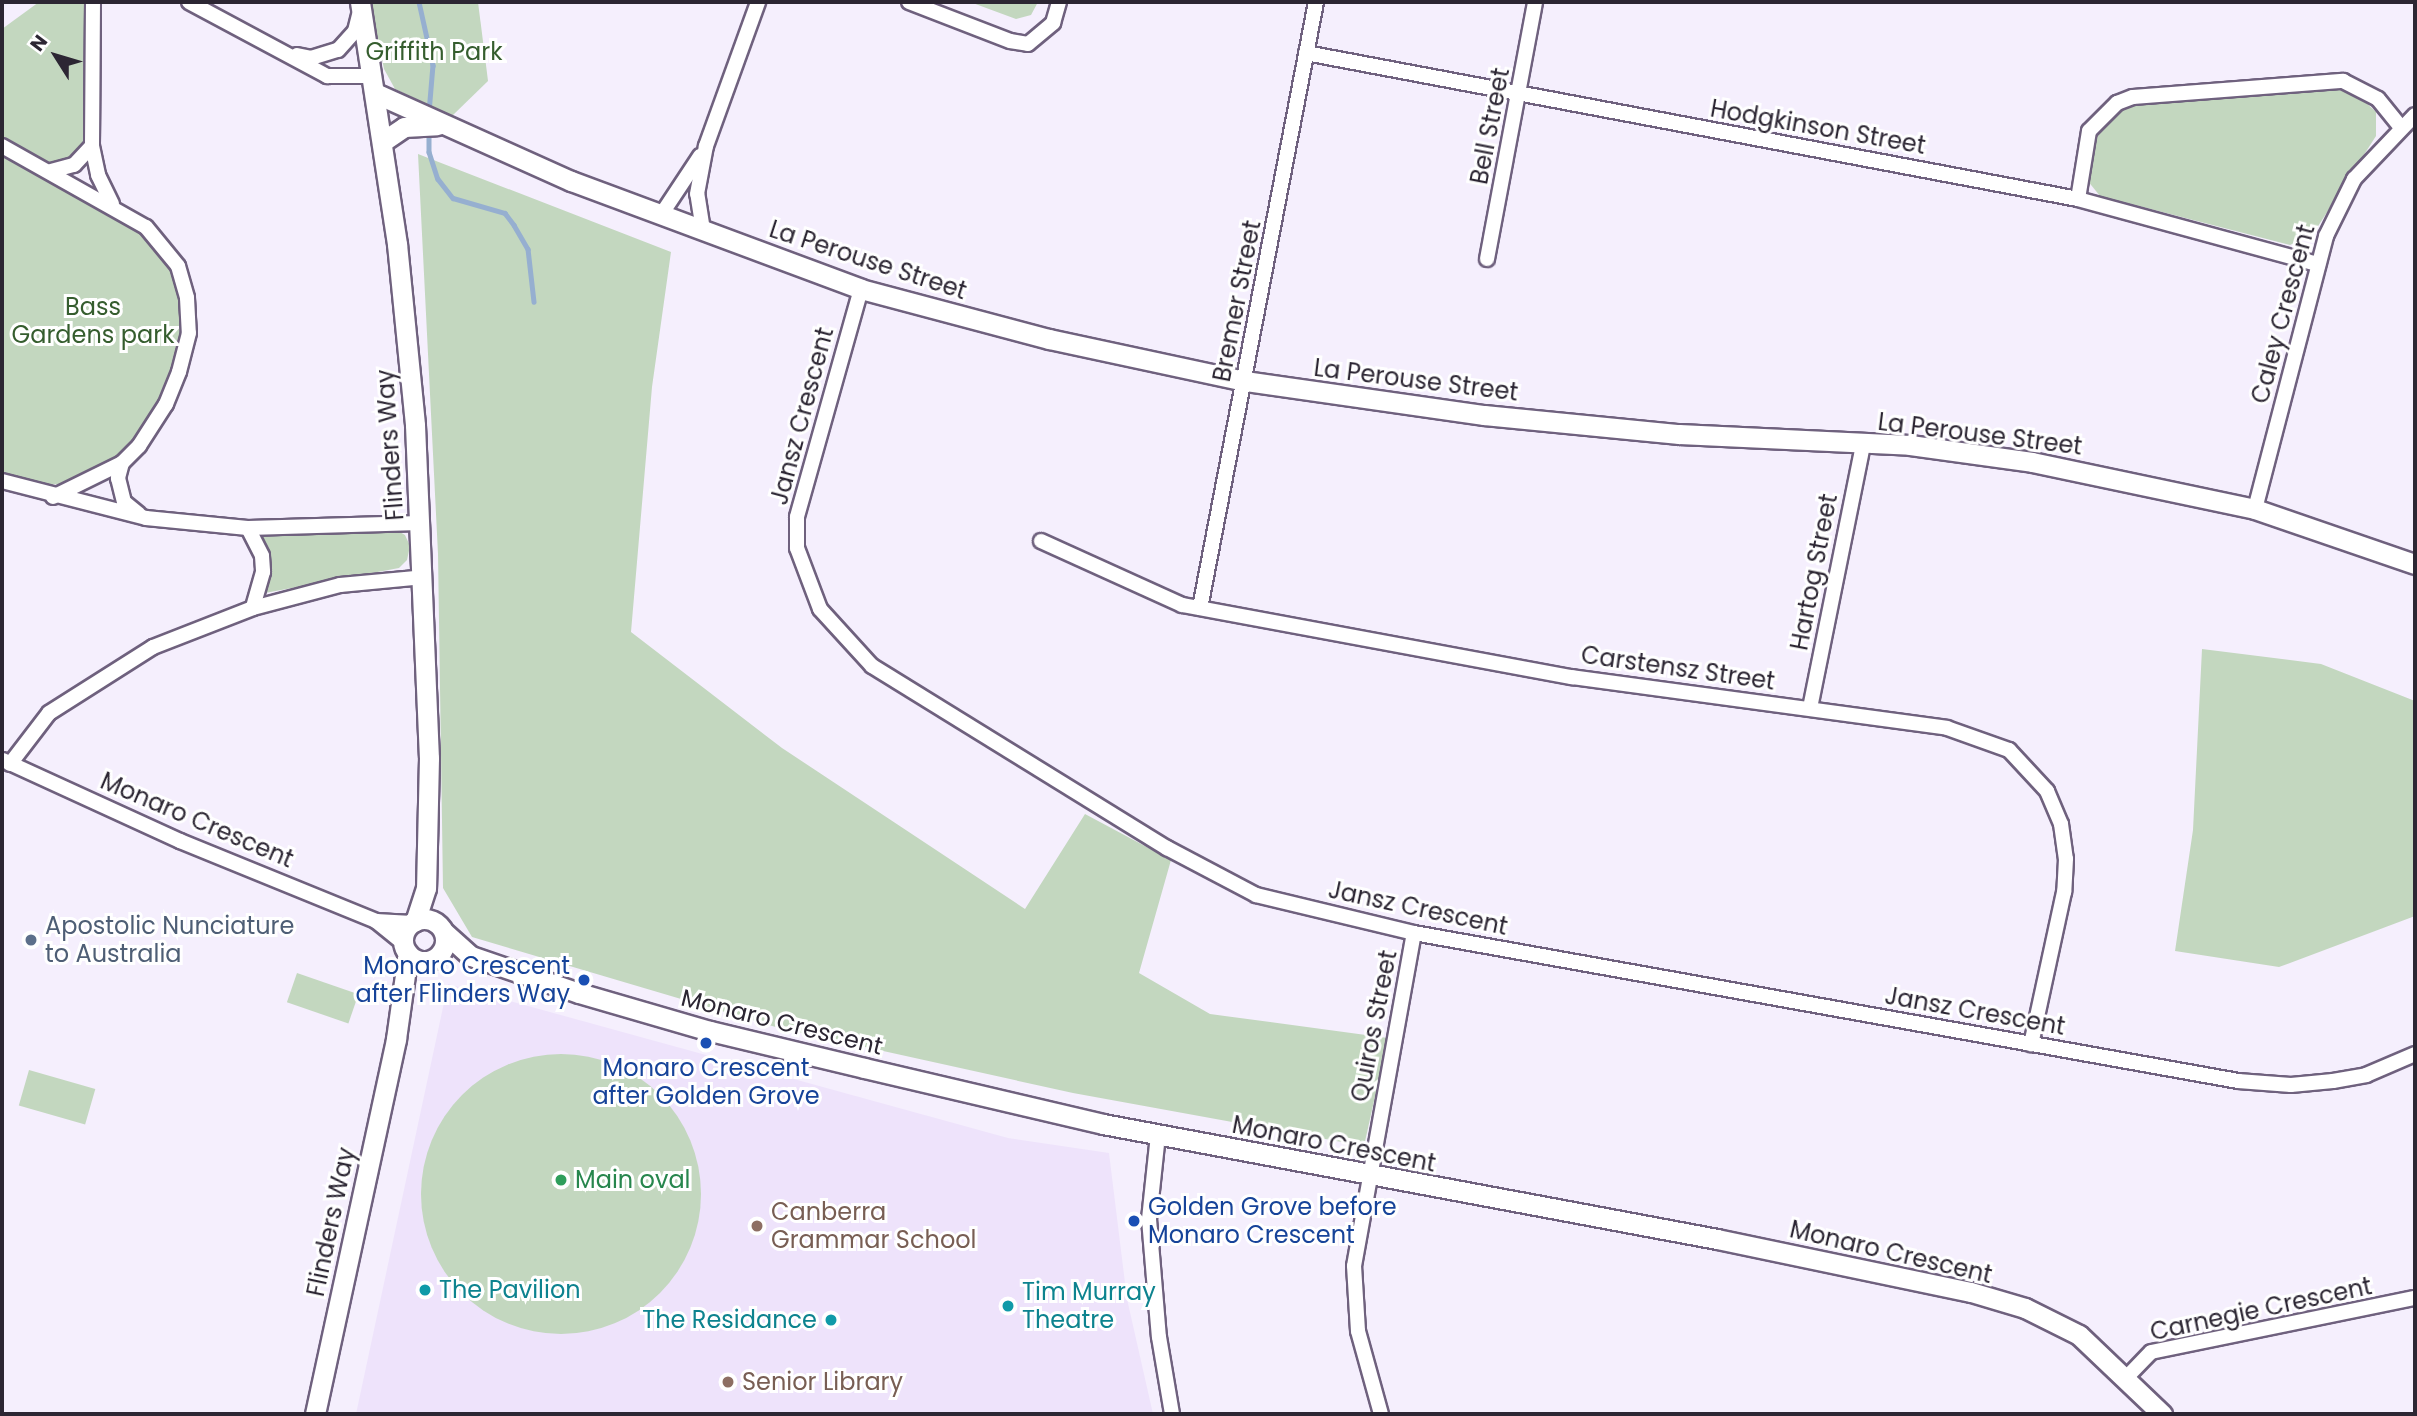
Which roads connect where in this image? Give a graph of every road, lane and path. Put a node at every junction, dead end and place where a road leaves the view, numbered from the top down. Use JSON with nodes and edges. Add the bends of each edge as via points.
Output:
{"nodes":[{"id":1,"x":93,"y":2,"type":"edge"},
{"id":2,"x":189,"y":2,"type":"edge"},
{"id":3,"x":758,"y":2,"type":"edge"},
{"id":4,"x":909,"y":2,"type":"edge"},
{"id":5,"x":1059,"y":2,"type":"edge"},
{"id":6,"x":1316,"y":2,"type":"edge"},
{"id":7,"x":1535,"y":2,"type":"edge"},
{"id":8,"x":361,"y":5,"type":"edge"},
{"id":9,"x":1306,"y":53,"type":"junction"},
{"id":10,"x":289,"y":54,"type":"junction"},
{"id":11,"x":374,"y":84,"type":"junction"},
{"id":12,"x":1520,"y":95,"type":"junction"},
{"id":13,"x":2415,"y":115,"type":"edge"},
{"id":14,"x":432,"y":123,"type":"junction"},
{"id":15,"x":2402,"y":127,"type":"junction"},
{"id":16,"x":383,"y":142,"type":"junction"},
{"id":17,"x":2,"y":146,"type":"edge"},
{"id":18,"x":92,"y":146,"type":"junction"},
{"id":19,"x":706,"y":146,"type":"junction"},
{"id":20,"x":51,"y":171,"type":"junction"},
{"id":21,"x":2078,"y":199,"type":"junction"},
{"id":22,"x":112,"y":204,"type":"junction"},
{"id":23,"x":662,"y":215,"type":"junction"},
{"id":24,"x":703,"y":230,"type":"junction"},
{"id":25,"x":1487,"y":258,"type":"dead end"},
{"id":26,"x":2318,"y":264,"type":"junction"},
{"id":27,"x":861,"y":289,"type":"junction"},
{"id":28,"x":1245,"y":381,"type":"junction"},
{"id":29,"x":1863,"y":444,"type":"junction"},
{"id":30,"x":122,"y":463,"type":"junction"},
{"id":31,"x":2,"y":481,"type":"edge"},
{"id":32,"x":53,"y":497,"type":"junction"},
{"id":33,"x":2255,"y":509,"type":"junction"},
{"id":34,"x":146,"y":518,"type":"junction"},
{"id":35,"x":420,"y":523,"type":"junction"},
{"id":36,"x":247,"y":528,"type":"junction"},
{"id":37,"x":1041,"y":541,"type":"dead end"},
{"id":38,"x":2415,"y":564,"type":"edge"},
{"id":39,"x":424,"y":577,"type":"junction"},
{"id":40,"x":1200,"y":607,"type":"junction"},
{"id":41,"x":253,"y":608,"type":"junction"},
{"id":42,"x":1810,"y":708,"type":"junction"},
{"id":43,"x":6,"y":762,"type":"edge"},
{"id":44,"x":426,"y":888,"type":"junction"},
{"id":45,"x":376,"y":921,"type":"junction"},
{"id":46,"x":413,"y":922,"type":"junction"},
{"id":47,"x":440,"y":927,"type":"junction"},
{"id":48,"x":1414,"y":933,"type":"junction"},
{"id":49,"x":406,"y":948,"type":"junction"},
{"id":50,"x":471,"y":956,"type":"junction"},
{"id":51,"x":435,"y":958,"type":"junction"},
{"id":52,"x":396,"y":1039,"type":"junction"},
{"id":53,"x":2031,"y":1044,"type":"junction"},
{"id":54,"x":2415,"y":1054,"type":"edge"},
{"id":55,"x":1158,"y":1135,"type":"junction"},
{"id":56,"x":1369,"y":1177,"type":"junction"},
{"id":57,"x":2415,"y":1298,"type":"edge"},
{"id":58,"x":2125,"y":1379,"type":"junction"},
{"id":59,"x":315,"y":1414,"type":"edge"},
{"id":60,"x":1172,"y":1414,"type":"edge"},
{"id":61,"x":1381,"y":1414,"type":"edge"},
{"id":62,"x":2162,"y":1414,"type":"edge"}],
"edges":[{"from":1,"to":18,"type":"street"},
{"from":2,"to":10,"type":"street","name":"La Perouse Street"},
{"from":3,"to":19,"type":"street"},
{"from":4,"to":5,"type":"street","via":[[1028,44],[1053,23]]},
{"from":6,"to":9,"type":"street","name":"Bremer Street"},
{"from":7,"to":12,"type":"street","name":"Bell Street"},
{"from":8,"to":10,"type":"street","name":"La Perouse Street","via":[[355,30],[338,50],[311,58]]},
{"from":8,"to":11,"type":"street","name":"Flinders Way"},
{"from":9,"to":12,"type":"street","name":"Hodgkinson Street"},
{"from":9,"to":28,"type":"street","name":"Bremer Street"},
{"from":10,"to":11,"type":"street","name":"La Perouse Street","via":[[327,76]]},
{"from":11,"to":14,"type":"street","name":"La Perouse Street"},
{"from":11,"to":16,"type":"street","name":"Flinders Way"},
{"from":12,"to":21,"type":"street","name":"Hodgkinson Street"},
{"from":12,"to":25,"type":"street","name":"Bell Street"},
{"from":13,"to":15,"type":"street","name":"Caley Crescent"},
{"from":14,"to":16,"type":"street","via":[[404,127]]},
{"from":14,"to":23,"type":"street","name":"La Perouse Street"},
{"from":15,"to":21,"type":"street","via":[[2378,99],[2343,81],[2133,97],[2118,103],[2089,131]]},
{"from":15,"to":26,"type":"street","name":"Caley Crescent","via":[[2354,178]]},
{"from":16,"to":35,"type":"street","name":"Flinders Way","via":[[407,335]]},
{"from":17,"to":20,"type":"street"},
{"from":18,"to":20,"type":"street","via":[[74,165]]},
{"from":18,"to":22,"type":"street","via":[[98,175]]},
{"from":19,"to":23,"type":"street"},
{"from":19,"to":24,"type":"street","via":[[697,194]]},
{"from":20,"to":22,"type":"street"},
{"from":21,"to":26,"type":"street","name":"Hodgkinson Street"},
{"from":22,"to":30,"type":"street","via":[[146,227],[172,257],[187,298],[188,321],[179,372],[166,404]]},
{"from":23,"to":24,"type":"street","name":"La Perouse Street"},
{"from":24,"to":27,"type":"street","name":"La Perouse Street"},
{"from":26,"to":33,"type":"street","name":"Caley Crescent"},
{"from":27,"to":28,"type":"street","name":"La Perouse Street","via":[[1049,339]]},
{"from":27,"to":48,"type":"street","name":"Jansz Crescent","via":[[797,517],[797,548],[807,583],[832,626],[872,666],[1232,884],[1256,895]]},
{"from":28,"to":29,"type":"street","name":"La Perouse Street","via":[[1497,416],[1679,434]]},
{"from":28,"to":40,"type":"street","name":"Bremer Street"},
{"from":29,"to":33,"type":"street","name":"La Perouse Street","via":[[1922,447],[2059,467]]},
{"from":29,"to":42,"type":"street","name":"Hartog Street"},
{"from":30,"to":32,"type":"street"},
{"from":30,"to":34,"type":"street","via":[[118,478],[124,502]]},
{"from":31,"to":32,"type":"street"},
{"from":32,"to":34,"type":"street"},
{"from":33,"to":38,"type":"street","name":"La Perouse Street"},
{"from":34,"to":36,"type":"street"},
{"from":35,"to":36,"type":"street"},
{"from":35,"to":39,"type":"street","name":"Flinders Way"},
{"from":36,"to":41,"type":"street","via":[[262,564]]},
{"from":37,"to":40,"type":"street","name":"Carstensz Street","via":[[1182,605]]},
{"from":39,"to":41,"type":"street","via":[[340,585]]},
{"from":39,"to":44,"type":"street","name":"Flinders Way","via":[[429,758]]},
{"from":40,"to":42,"type":"street","name":"Carstensz Street","via":[[1572,677]]},
{"from":41,"to":43,"type":"street","via":[[153,647],[85,688],[43,719]]},
{"from":42,"to":53,"type":"street","name":"Carstensz Street","via":[[1981,737],[2009,750],[2047,791],[2061,824],[2064,892]]},
{"from":43,"to":45,"type":"street","name":"Monaro Crescent","via":[[180,841]]},
{"from":44,"to":46,"type":"street","name":"Flinders Way"},
{"from":44,"to":47,"type":"street","name":"Flinders Way"},
{"from":45,"to":46,"type":"street","name":"Monaro Crescent"},
{"from":45,"to":49,"type":"street","name":"Monaro Crescent"},
{"from":46,"to":47,"type":"street"},
{"from":46,"to":49,"type":"street"},
{"from":47,"to":50,"type":"street","name":"Monaro Crescent"},
{"from":47,"to":51,"type":"street","via":[[445,946]]},
{"from":48,"to":53,"type":"street","name":"Jansz Crescent"},
{"from":48,"to":56,"type":"street","name":"Quiros Street"},
{"from":49,"to":51,"type":"street","via":[[419,961]]},
{"from":49,"to":52,"type":"street","name":"Flinders Way"},
{"from":50,"to":51,"type":"street","name":"Monaro Crescent"},
{"from":50,"to":55,"type":"street","name":"Monaro Crescent","via":[[710,1031]]},
{"from":51,"to":52,"type":"street","name":"Flinders Way","via":[[416,983]]},
{"from":52,"to":59,"type":"street","name":"Flinders Way"},
{"from":53,"to":54,"type":"street","name":"Jansz Crescent","via":[[2238,1081],[2291,1085],[2366,1075]]},
{"from":55,"to":56,"type":"street","name":"Monaro Crescent"},
{"from":55,"to":60,"type":"street","via":[[1149,1219],[1159,1337]]},
{"from":56,"to":58,"type":"street","name":"Monaro Crescent","via":[[1717,1239],[1971,1293],[2025,1308],[2079,1335]]},
{"from":56,"to":61,"type":"street","name":"Quiros Street","via":[[1354,1266],[1358,1331]]},
{"from":57,"to":58,"type":"street","name":"Carnegie Crescent","via":[[2151,1352]]},
{"from":58,"to":62,"type":"street","name":"Monaro Crescent"}]}
